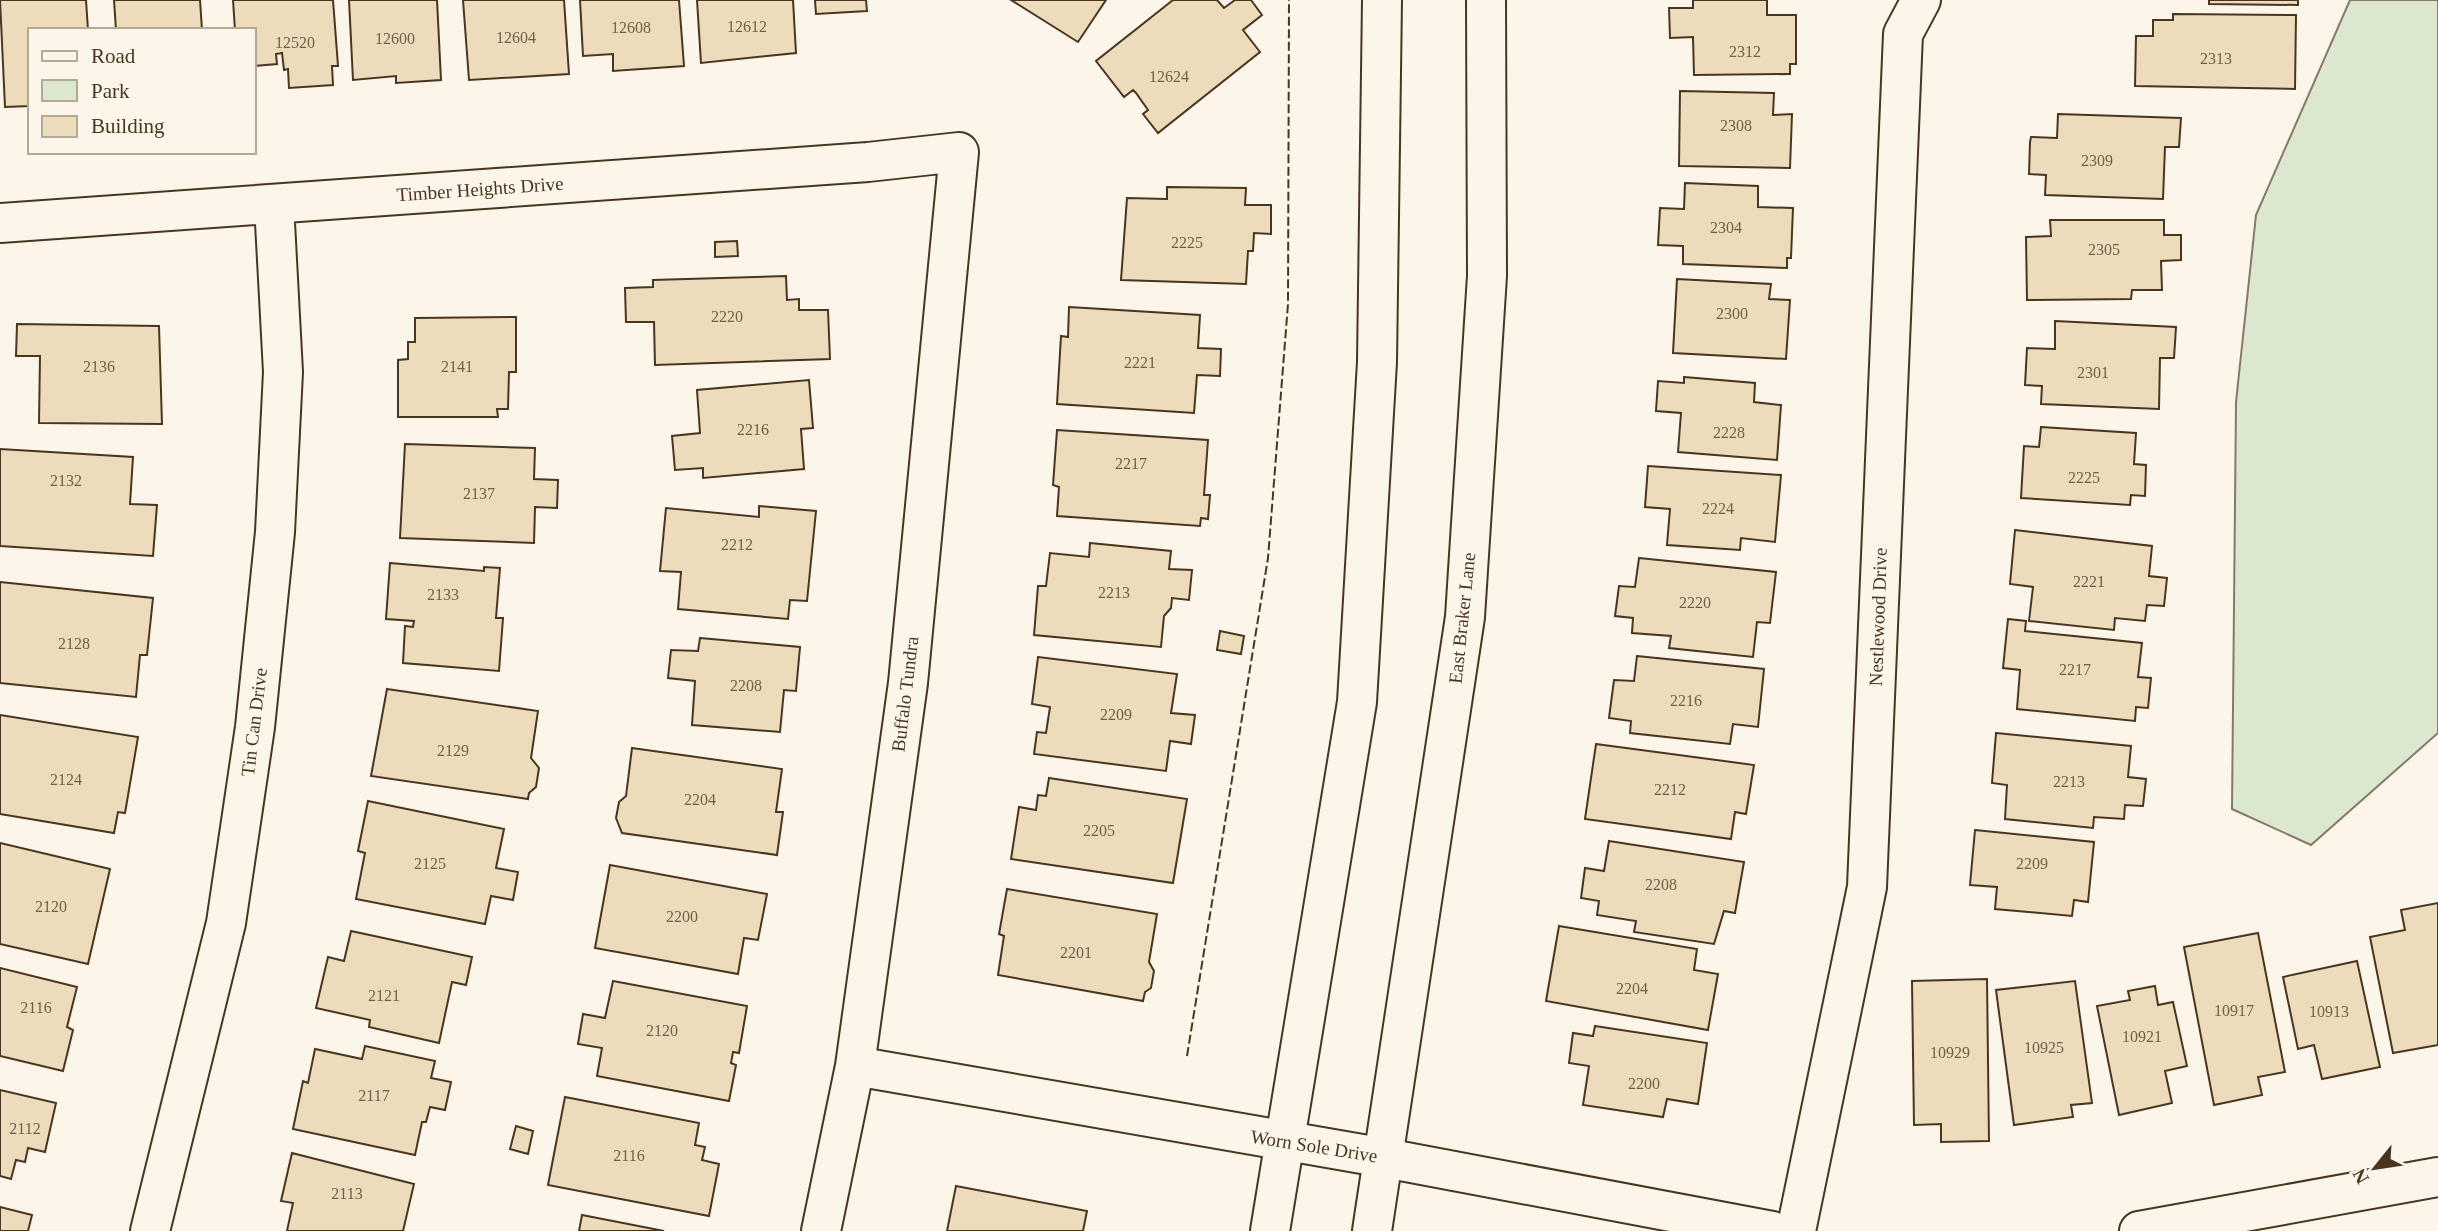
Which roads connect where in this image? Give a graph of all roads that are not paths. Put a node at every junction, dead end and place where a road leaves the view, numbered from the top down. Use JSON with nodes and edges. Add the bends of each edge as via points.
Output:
{"nodes":[{"id":1,"x":1382,"y":0,"type":"edge"},
{"id":2,"x":1486,"y":0,"type":"edge"},
{"id":3,"x":1921,"y":0,"type":"edge"},
{"id":4,"x":959,"y":152,"type":"joint"},
{"id":5,"x":274,"y":204,"type":"junction"},
{"id":6,"x":0,"y":223,"type":"edge"},
{"id":7,"x":855,"y":1066,"type":"junction"},
{"id":8,"x":1286,"y":1142,"type":"junction"},
{"id":9,"x":1385,"y":1158,"type":"junction"},
{"id":10,"x":2438,"y":1177,"type":"edge"},
{"id":11,"x":150,"y":1231,"type":"edge"},
{"id":12,"x":821,"y":1231,"type":"edge"},
{"id":13,"x":1270,"y":1231,"type":"edge"},
{"id":14,"x":1371,"y":1231,"type":"edge"},
{"id":15,"x":1772,"y":1231,"type":"edge"},
{"id":16,"x":1796,"y":1231,"type":"edge"},
{"id":17,"x":2139,"y":1231,"type":"edge"}],
"edges":[{"from":1,"to":8,"type":"street","via":[[1377,362],[1357,702]]},
{"from":2,"to":9,"type":"street","name":"East Braker Lane","via":[[1487,276],[1465,617]]},
{"from":3,"to":16,"type":"street","name":"Nestlewood Drive","via":[[1903,34],[1867,887]]},
{"from":4,"to":5,"type":"street","name":"Timber Heights Drive"},
{"from":4,"to":7,"type":"street","name":"Buffalo Tundra","via":[[908,683]]},
{"from":5,"to":6,"type":"street","name":"Timber Heights Drive"},
{"from":5,"to":11,"type":"street","name":"Tin Can Drive","via":[[283,372],[275,532],[255,727],[226,923]]},
{"from":7,"to":8,"type":"street","name":"Worn Sole Drive"},
{"from":7,"to":12,"type":"street","name":"Buffalo Tundra"},
{"from":8,"to":9,"type":"street","name":"Worn Sole Drive"},
{"from":8,"to":13,"type":"street"},
{"from":9,"to":14,"type":"street","name":"East Braker Lane"},
{"from":9,"to":15,"type":"street","name":"Worn Sole Drive"},
{"from":10,"to":17,"type":"street"}]}
